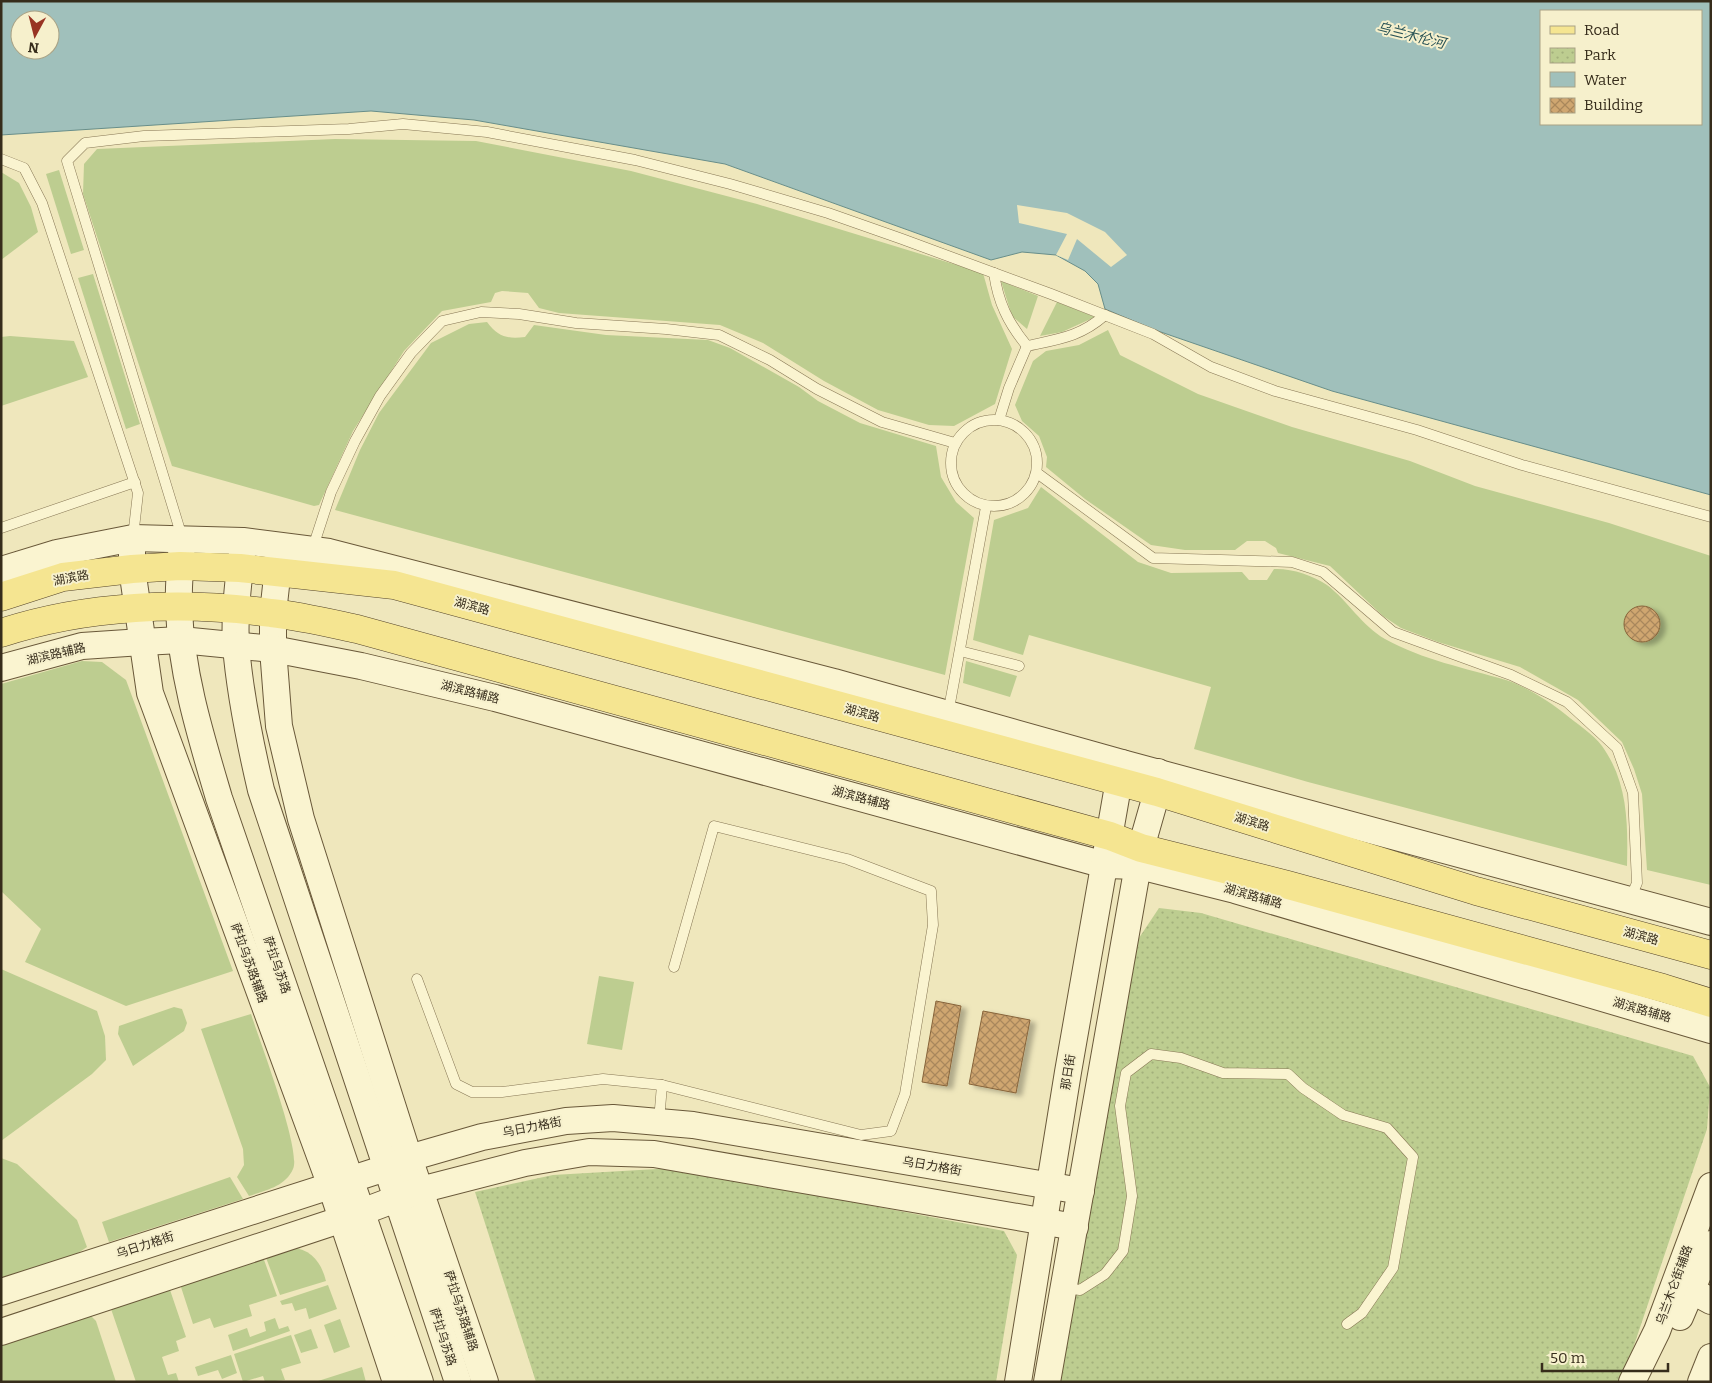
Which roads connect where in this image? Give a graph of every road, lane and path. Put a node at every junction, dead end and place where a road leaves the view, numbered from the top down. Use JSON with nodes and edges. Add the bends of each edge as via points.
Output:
{"nodes":[{"id":1,"x":1,"y":159,"type":"edge"},
{"id":2,"x":994,"y":273,"type":"junction"},
{"id":3,"x":1105,"y":315,"type":"junction"},
{"id":4,"x":1027,"y":346,"type":"junction"},
{"id":5,"x":999,"y":420,"type":"junction"},
{"id":6,"x":955,"y":443,"type":"junction"},
{"id":7,"x":1037,"y":473,"type":"junction"},
{"id":8,"x":135,"y":482,"type":"junction"},
{"id":9,"x":986,"y":507,"type":"junction"},
{"id":10,"x":1711,"y":517,"type":"edge"},
{"id":11,"x":1,"y":528,"type":"edge"},
{"id":12,"x":132,"y":538,"type":"junction"},
{"id":13,"x":182,"y":538,"type":"junction"},
{"id":14,"x":315,"y":540,"type":"dead end"},
{"id":15,"x":243,"y":541,"type":"junction"},
{"id":16,"x":280,"y":545,"type":"junction"},
{"id":17,"x":180,"y":566,"type":"junction"},
{"id":18,"x":240,"y":568,"type":"junction"},
{"id":19,"x":132,"y":569,"type":"junction"},
{"id":20,"x":1,"y":570,"type":"edge"},
{"id":21,"x":278,"y":574,"type":"junction"},
{"id":22,"x":1,"y":597,"type":"edge"},
{"id":23,"x":138,"y":608,"type":"junction"},
{"id":24,"x":179,"y":608,"type":"junction"},
{"id":25,"x":236,"y":609,"type":"junction"},
{"id":26,"x":273,"y":613,"type":"junction"},
{"id":27,"x":1,"y":633,"type":"edge"},
{"id":28,"x":181,"y":640,"type":"junction"},
{"id":29,"x":142,"y":642,"type":"junction"},
{"id":30,"x":236,"y":646,"type":"junction"},
{"id":31,"x":273,"y":649,"type":"junction"},
{"id":32,"x":960,"y":651,"type":"junction"},
{"id":33,"x":1019,"y":666,"type":"dead end"},
{"id":34,"x":1,"y":668,"type":"edge"},
{"id":35,"x":948,"y":715,"type":"junction"},
{"id":36,"x":1121,"y":773,"type":"junction"},
{"id":37,"x":1158,"y":782,"type":"junction"},
{"id":38,"x":1110,"y":836,"type":"junction"},
{"id":39,"x":1140,"y":857,"type":"junction"},
{"id":40,"x":1104,"y":865,"type":"junction"},
{"id":41,"x":1630,"y":900,"type":"junction"},
{"id":42,"x":1711,"y":922,"type":"edge"},
{"id":43,"x":1711,"y":955,"type":"edge"},
{"id":44,"x":674,"y":966,"type":"dead end"},
{"id":45,"x":417,"y":979,"type":"dead end"},
{"id":46,"x":1711,"y":1003,"type":"edge"},
{"id":47,"x":1711,"y":1030,"type":"edge"},
{"id":48,"x":662,"y":1084,"type":"junction"},
{"id":49,"x":659,"y":1122,"type":"junction"},
{"id":50,"x":398,"y":1163,"type":"junction"},
{"id":51,"x":341,"y":1182,"type":"junction"},
{"id":52,"x":1050,"y":1186,"type":"junction"},
{"id":53,"x":1711,"y":1186,"type":"edge"},
{"id":54,"x":1081,"y":1191,"type":"junction"},
{"id":55,"x":409,"y":1195,"type":"junction"},
{"id":56,"x":353,"y":1215,"type":"junction"},
{"id":57,"x":1045,"y":1222,"type":"junction"},
{"id":58,"x":1075,"y":1227,"type":"junction"},
{"id":59,"x":1703,"y":1252,"type":"edge"},
{"id":60,"x":1064,"y":1288,"type":"junction"},
{"id":61,"x":1692,"y":1291,"type":"edge"},
{"id":62,"x":1,"y":1292,"type":"edge"},
{"id":63,"x":1347,"y":1324,"type":"dead end"},
{"id":64,"x":1,"y":1332,"type":"edge"},
{"id":65,"x":1711,"y":1358,"type":"edge"},
{"id":66,"x":396,"y":1382,"type":"edge"},
{"id":67,"x":420,"y":1382,"type":"edge"},
{"id":68,"x":458,"y":1382,"type":"edge"},
{"id":69,"x":484,"y":1382,"type":"edge"},
{"id":70,"x":1018,"y":1382,"type":"edge"},
{"id":71,"x":1047,"y":1382,"type":"edge"},
{"id":72,"x":1632,"y":1382,"type":"edge"},
{"id":73,"x":1651,"y":1382,"type":"edge"},
{"id":74,"x":1701,"y":1382,"type":"edge"}],
"edges":[{"from":1,"to":8,"type":"lane","via":[[24,168],[42,203]]},
{"from":2,"to":3,"type":"lane"},
{"from":2,"to":4,"type":"lane","via":[[997,296]]},
{"from":2,"to":13,"type":"lane","via":[[828,213],[730,184],[635,160],[487,132],[403,124],[144,136],[85,143],[67,161]]},
{"from":3,"to":4,"type":"lane","via":[[1090,329]]},
{"from":3,"to":10,"type":"lane","via":[[1153,334],[1211,367],[1275,391],[1417,430],[1522,465]]},
{"from":4,"to":5,"type":"lane"},
{"from":5,"to":6,"type":"lane","via":[[988,420],[969,428]]},
{"from":5,"to":7,"type":"lane","via":[[1018,427],[1026,434],[1036,452]]},
{"from":6,"to":9,"type":"lane","via":[[950,464],[956,484],[970,499]]},
{"from":6,"to":14,"type":"lane","via":[[882,422],[719,335],[576,324],[519,314],[481,312],[442,321],[411,353],[380,396],[355,441],[331,492]]},
{"from":7,"to":9,"type":"lane","via":[[1027,492],[1019,498],[1000,506]]},
{"from":7,"to":41,"type":"lane","via":[[1153,558],[1292,562],[1323,572],[1393,632],[1512,674],[1567,702],[1617,748],[1633,794],[1637,882]]},
{"from":8,"to":11,"type":"lane"},
{"from":8,"to":12,"type":"lane","via":[[138,493]]},
{"from":9,"to":32,"type":"lane"},
{"from":12,"to":13,"type":"street"},
{"from":12,"to":19,"type":"street","name":"萨拉乌苏路辅路"},
{"from":12,"to":20,"type":"street","via":[[57,553]]},
{"from":13,"to":15,"type":"street"},
{"from":13,"to":17,"type":"street","name":"萨拉乌苏路"},
{"from":15,"to":16,"type":"street"},
{"from":15,"to":18,"type":"street","name":"萨拉乌苏路"},
{"from":16,"to":21,"type":"street"},
{"from":16,"to":35,"type":"street","via":[[330,552],[834,682]]},
{"from":17,"to":18,"type":"main road","name":"湖滨路"},
{"from":17,"to":19,"type":"main road","name":"湖滨路"},
{"from":17,"to":24,"type":"street","name":"萨拉乌苏路"},
{"from":18,"to":21,"type":"main road","name":"湖滨路"},
{"from":18,"to":25,"type":"street","name":"萨拉乌苏路"},
{"from":19,"to":22,"type":"main road","name":"湖滨路","via":[[63,577]]},
{"from":19,"to":23,"type":"street","name":"萨拉乌苏路辅路"},
{"from":21,"to":26,"type":"street"},
{"from":21,"to":36,"type":"main road","name":"湖滨路","via":[[394,584]]},
{"from":23,"to":24,"type":"main road"},
{"from":23,"to":27,"type":"main road","via":[[81,613]]},
{"from":23,"to":29,"type":"street","name":"萨拉乌苏路辅路"},
{"from":24,"to":25,"type":"main road"},
{"from":24,"to":28,"type":"street","name":"萨拉乌苏路"},
{"from":25,"to":26,"type":"main road"},
{"from":25,"to":30,"type":"street","name":"萨拉乌苏路"},
{"from":26,"to":31,"type":"street"},
{"from":26,"to":38,"type":"main road","via":[[357,629]]},
{"from":28,"to":29,"type":"street","name":"湖滨路辅路"},
{"from":28,"to":30,"type":"street","name":"湖滨路辅路"},
{"from":28,"to":51,"type":"street","name":"萨拉乌苏路","via":[[195,715],[219,798]]},
{"from":29,"to":34,"type":"street","name":"湖滨路辅路","via":[[82,646]]},
{"from":29,"to":51,"type":"street","name":"萨拉乌苏路辅路","via":[[150,693]]},
{"from":30,"to":31,"type":"street","name":"湖滨路辅路"},
{"from":30,"to":50,"type":"street","name":"萨拉乌苏路","via":[[245,721],[261,790]]},
{"from":31,"to":40,"type":"street","name":"湖滨路辅路","via":[[495,698]]},
{"from":31,"to":50,"type":"street","via":[[279,726],[300,819]]},
{"from":32,"to":33,"type":"lane"},
{"from":32,"to":35,"type":"lane"},
{"from":35,"to":36,"type":"street"},
{"from":36,"to":37,"type":"main road","name":"湖滨路"},
{"from":36,"to":38,"type":"street","name":"那日街"},
{"from":37,"to":39,"type":"street"},
{"from":37,"to":41,"type":"street"},
{"from":37,"to":43,"type":"main road","name":"湖滨路","via":[[1476,891]]},
{"from":38,"to":39,"type":"main road"},
{"from":38,"to":40,"type":"street","name":"那日街"},
{"from":39,"to":40,"type":"street","name":"湖滨路辅路"},
{"from":39,"to":46,"type":"main road","via":[[1288,885]]},
{"from":39,"to":47,"type":"street","name":"湖滨路辅路","via":[[1244,893]]},
{"from":39,"to":54,"type":"street"},
{"from":40,"to":52,"type":"street","name":"那日街"},
{"from":41,"to":42,"type":"street"},
{"from":44,"to":48,"type":"lane","via":[[714,826],[847,859],[930,891],[933,925],[905,1094],[891,1132],[861,1134]]},
{"from":45,"to":48,"type":"lane","via":[[456,1084],[472,1092],[502,1092],[603,1079]]},
{"from":48,"to":49,"type":"lane"},
{"from":49,"to":50,"type":"street","name":"乌日力格街","via":[[613,1118],[566,1121],[482,1137]]},
{"from":49,"to":52,"type":"street","name":"乌日力格街","via":[[693,1125]]},
{"from":50,"to":51,"type":"street","name":"乌日力格街"},
{"from":50,"to":55,"type":"street","name":"萨拉乌苏路"},
{"from":51,"to":56,"type":"street","name":"萨拉乌苏路"},
{"from":51,"to":62,"type":"street","name":"乌日力格街"},
{"from":52,"to":54,"type":"street","name":"乌日力格街"},
{"from":52,"to":57,"type":"street","name":"那日街"},
{"from":53,"to":59,"type":"street","name":"乌兰木仑街辅路"},
{"from":54,"to":58,"type":"street"},
{"from":55,"to":56,"type":"street"},
{"from":55,"to":57,"type":"street","via":[[525,1163],[589,1152],[654,1154]]},
{"from":55,"to":68,"type":"street","name":"萨拉乌苏路"},
{"from":55,"to":69,"type":"street","name":"萨拉乌苏路辅路"},
{"from":56,"to":64,"type":"street"},
{"from":56,"to":66,"type":"street"},
{"from":56,"to":67,"type":"street","name":"萨拉乌苏路"},
{"from":57,"to":58,"type":"street"},
{"from":57,"to":70,"type":"street","name":"那日街"},
{"from":58,"to":60,"type":"street"},
{"from":59,"to":61,"type":"street","name":"乌兰木仑街辅路"},
{"from":60,"to":63,"type":"lane","via":[[1080,1290],[1105,1274],[1123,1251],[1132,1196],[1120,1106],[1126,1073],[1151,1054],[1181,1058],[1223,1073],[1288,1074],[1343,1115],[1387,1128],[1413,1157],[1393,1268],[1362,1313]]},
{"from":60,"to":71,"type":"street"},
{"from":61,"to":72,"type":"street","name":"乌兰木仑街辅路","via":[[1657,1332]]},
{"from":61,"to":73,"type":"street"},
{"from":65,"to":74,"type":"street"}]}
